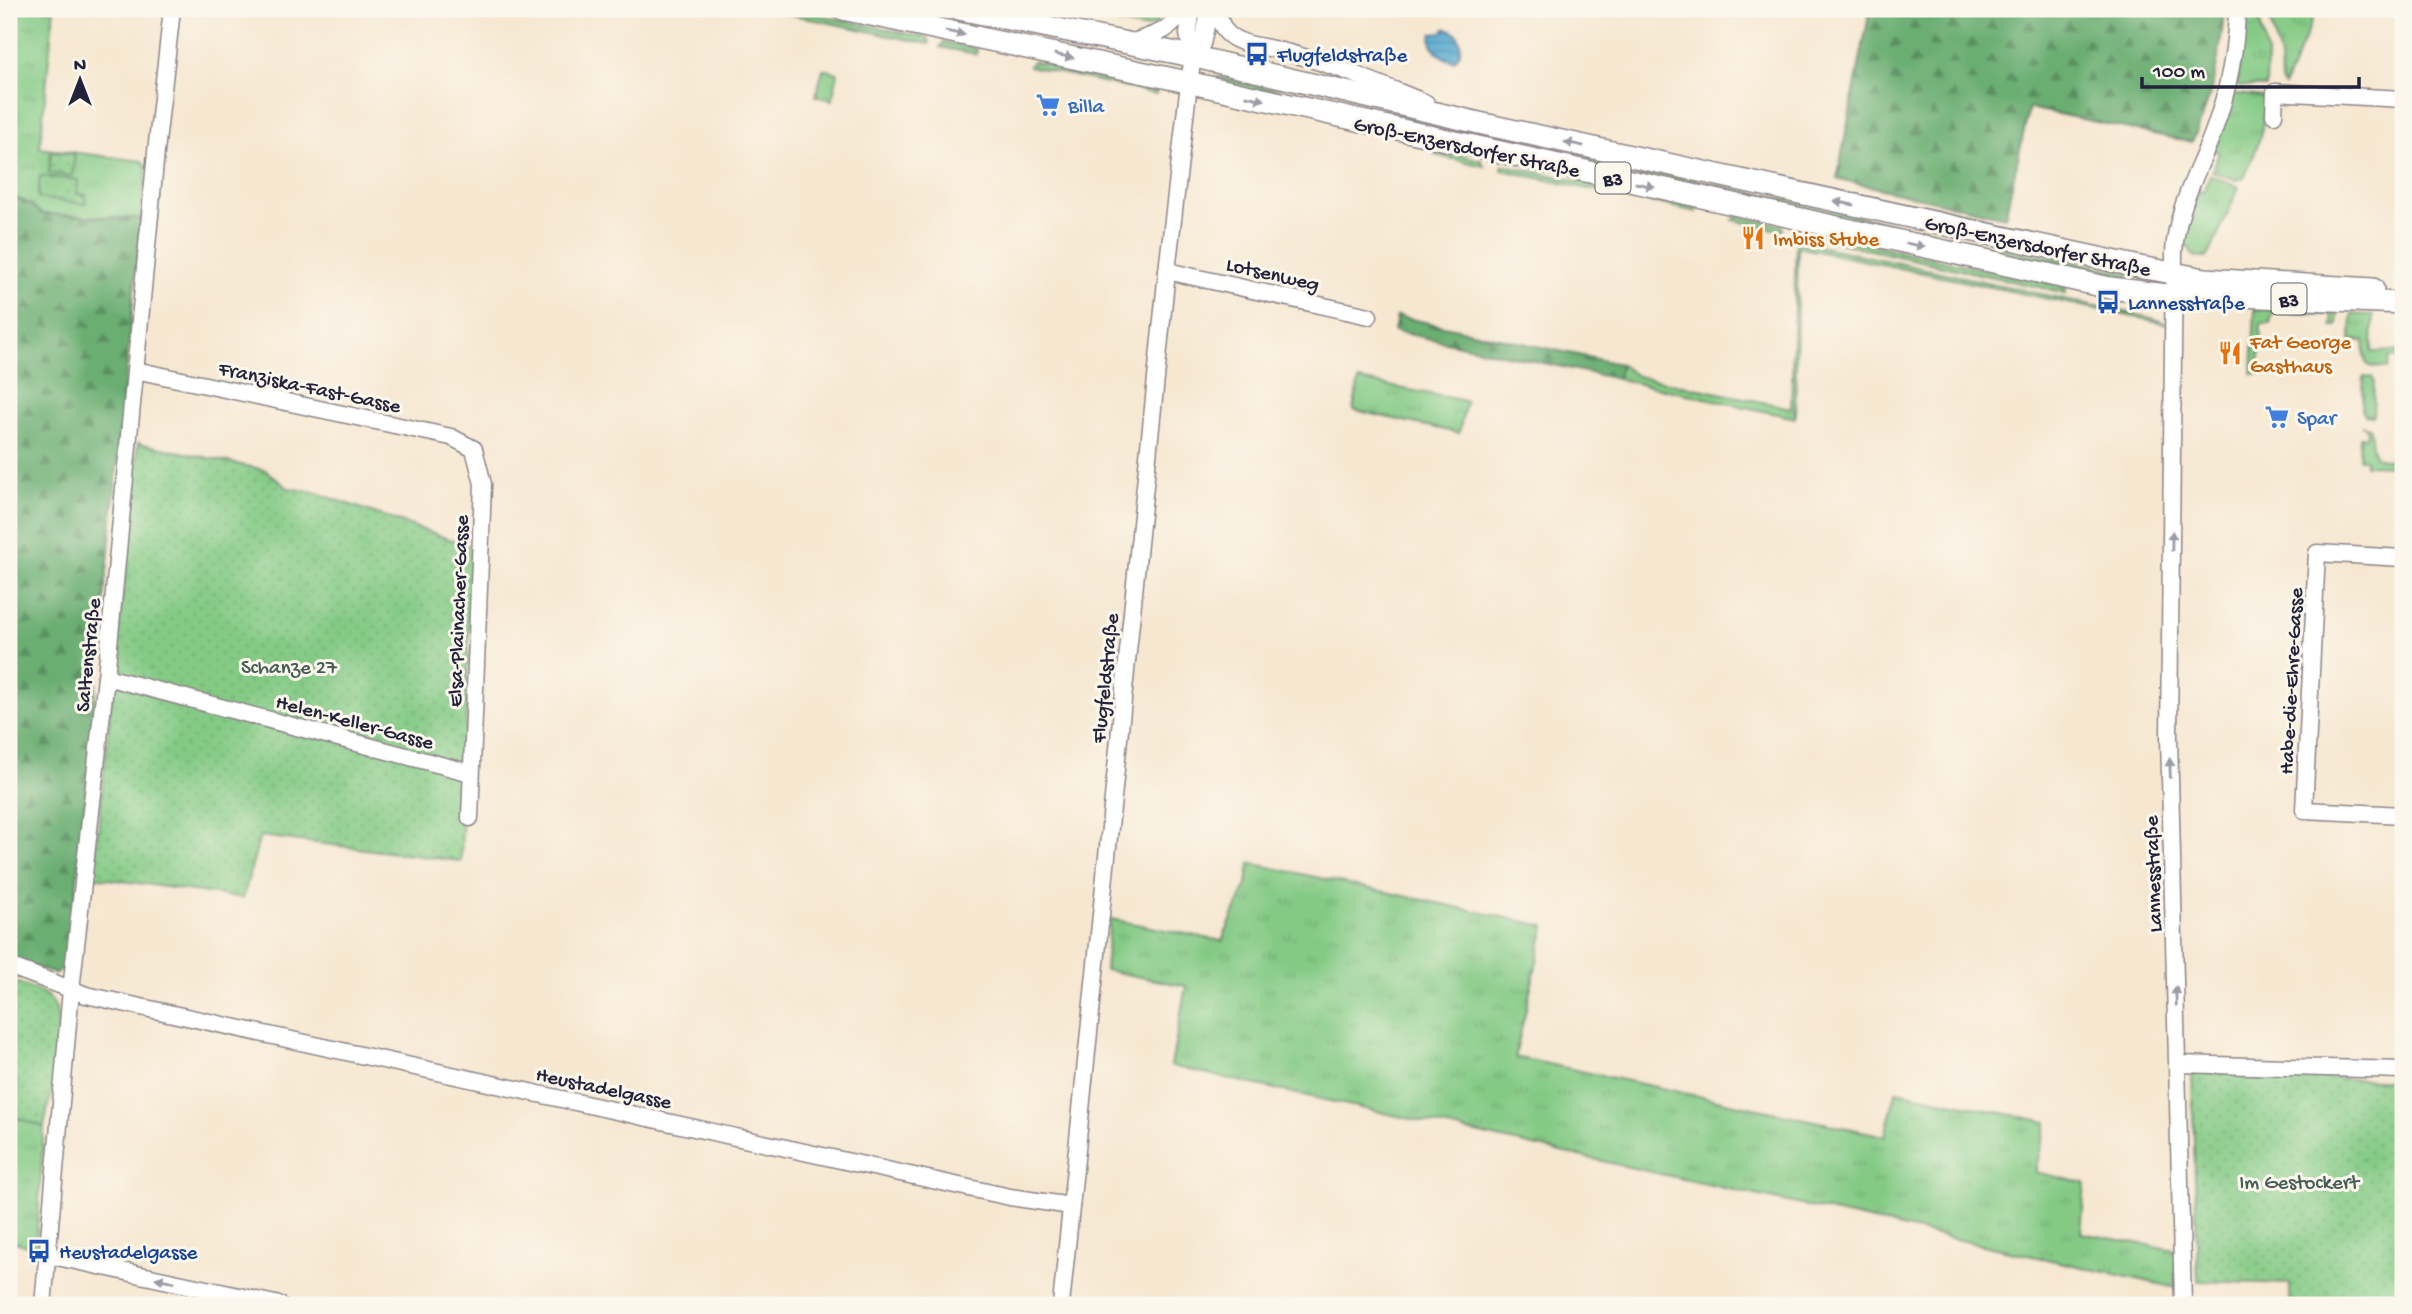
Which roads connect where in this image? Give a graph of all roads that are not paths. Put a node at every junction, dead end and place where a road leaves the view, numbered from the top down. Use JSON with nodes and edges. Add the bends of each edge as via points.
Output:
{"nodes":[{"id":1,"x":172,"y":9,"type":"edge"},
{"id":2,"x":843,"y":9,"type":"edge"},
{"id":3,"x":959,"y":9,"type":"edge"},
{"id":4,"x":1185,"y":9,"type":"edge"},
{"id":5,"x":1192,"y":9,"type":"edge"},
{"id":6,"x":1210,"y":9,"type":"edge"},
{"id":7,"x":1216,"y":9,"type":"edge"},
{"id":8,"x":2237,"y":9,"type":"edge"},
{"id":9,"x":1128,"y":43,"type":"junction"},
{"id":10,"x":1193,"y":56,"type":"junction"},
{"id":11,"x":1189,"y":83,"type":"junction"},
{"id":12,"x":2403,"y":99,"type":"edge"},
{"id":13,"x":2274,"y":115,"type":"dead end"},
{"id":14,"x":1479,"y":123,"type":"junction"},
{"id":15,"x":1167,"y":271,"type":"junction"},
{"id":16,"x":2174,"y":273,"type":"junction"},
{"id":17,"x":2403,"y":290,"type":"edge"},
{"id":18,"x":2175,"y":296,"type":"junction"},
{"id":19,"x":2403,"y":303,"type":"edge"},
{"id":20,"x":1369,"y":316,"type":"dead end"},
{"id":21,"x":135,"y":370,"type":"junction"},
{"id":22,"x":474,"y":449,"type":"joint"},
{"id":23,"x":2403,"y":558,"type":"edge"},
{"id":24,"x":106,"y":677,"type":"junction"},
{"id":25,"x":471,"y":773,"type":"junction"},
{"id":26,"x":2403,"y":815,"type":"edge"},
{"id":27,"x":470,"y":818,"type":"dead end"},
{"id":28,"x":9,"y":966,"type":"edge"},
{"id":29,"x":71,"y":990,"type":"junction"},
{"id":30,"x":2178,"y":1064,"type":"junction"},
{"id":31,"x":2403,"y":1070,"type":"edge"},
{"id":32,"x":1072,"y":1206,"type":"junction"},
{"id":33,"x":48,"y":1255,"type":"junction"},
{"id":34,"x":43,"y":1305,"type":"edge"},
{"id":35,"x":280,"y":1305,"type":"edge"},
{"id":36,"x":1061,"y":1305,"type":"edge"},
{"id":37,"x":2183,"y":1305,"type":"edge"}],
"edges":[{"from":1,"to":21,"type":"street","name":"Saltenstraße"},
{"from":2,"to":11,"type":"main road","name":"Groß-Enzersdorfer Straße","number":"B3","one_way":true},
{"from":3,"to":9,"type":"main road","name":"Groß-Enzersdorfer Straße","number":"B3"},
{"from":4,"to":9,"type":"street","via":[[1167,30]]},
{"from":5,"to":10,"type":"street","via":[[1188,34]]},
{"from":6,"to":10,"type":"street","via":[[1202,44]]},
{"from":7,"to":14,"type":"street","via":[[1227,33],[1249,44],[1329,64]]},
{"from":8,"to":16,"type":"street","name":"Lannesstraße","via":[[2227,90],[2183,202]]},
{"from":9,"to":10,"type":"main road","name":"Groß-Enzersdorfer Straße","number":"B3"},
{"from":10,"to":11,"type":"street","name":"Flugfeldstraße"},
{"from":10,"to":14,"type":"main road","name":"Groß-Enzersdorfer Straße","number":"B3"},
{"from":11,"to":15,"type":"street","name":"Flugfeldstraße"},
{"from":11,"to":18,"type":"main road","name":"Groß-Enzersdorfer Straße","number":"B3","one_way":true,"via":[[2110,288]]},
{"from":12,"to":13,"type":"street","via":[[2275,92]]},
{"from":16,"to":14,"type":"main road","name":"Groß-Enzersdorfer Straße","number":"B3","one_way":true},
{"from":15,"to":20,"type":"street","name":"Lotsenweg"},
{"from":15,"to":32,"type":"street","name":"Flugfeldstraße"},
{"from":16,"to":17,"type":"main road","number":"B3","via":[[2204,279]]},
{"from":16,"to":18,"type":"street","name":"Lannesstraße"},
{"from":18,"to":19,"type":"main road","number":"B3"},
{"from":30,"to":18,"type":"street","name":"Lannesstraße","one_way":true,"via":[[2169,736]]},
{"from":21,"to":22,"type":"street","name":"Franziska-Fast-Gasse","via":[[451,437]]},
{"from":21,"to":24,"type":"street","name":"Saltenstraße"},
{"from":22,"to":25,"type":"street","name":"Elsa-Plainacher-Gasse","via":[[483,484]]},
{"from":23,"to":26,"type":"street","name":"Habe-die-Ehre-Gasse","via":[[2317,553],[2304,810]]},
{"from":24,"to":25,"type":"street","name":"Helen-Keller-Gasse"},
{"from":24,"to":29,"type":"street","name":"Saltenstraße"},
{"from":25,"to":27,"type":"street","name":"Elsa-Plainacher-Gasse"},
{"from":28,"to":29,"type":"street","name":"Heustadelgasse"},
{"from":29,"to":32,"type":"street","name":"Heustadelgasse","via":[[970,1188]]},
{"from":29,"to":33,"type":"street","name":"Saltenstraße"},
{"from":30,"to":31,"type":"street"},
{"from":30,"to":37,"type":"street","name":"Lannesstraße"},
{"from":32,"to":36,"type":"street","name":"Flugfeldstraße"},
{"from":33,"to":34,"type":"street","name":"Saltenstraße"},
{"from":35,"to":33,"type":"street","one_way":true}]}
